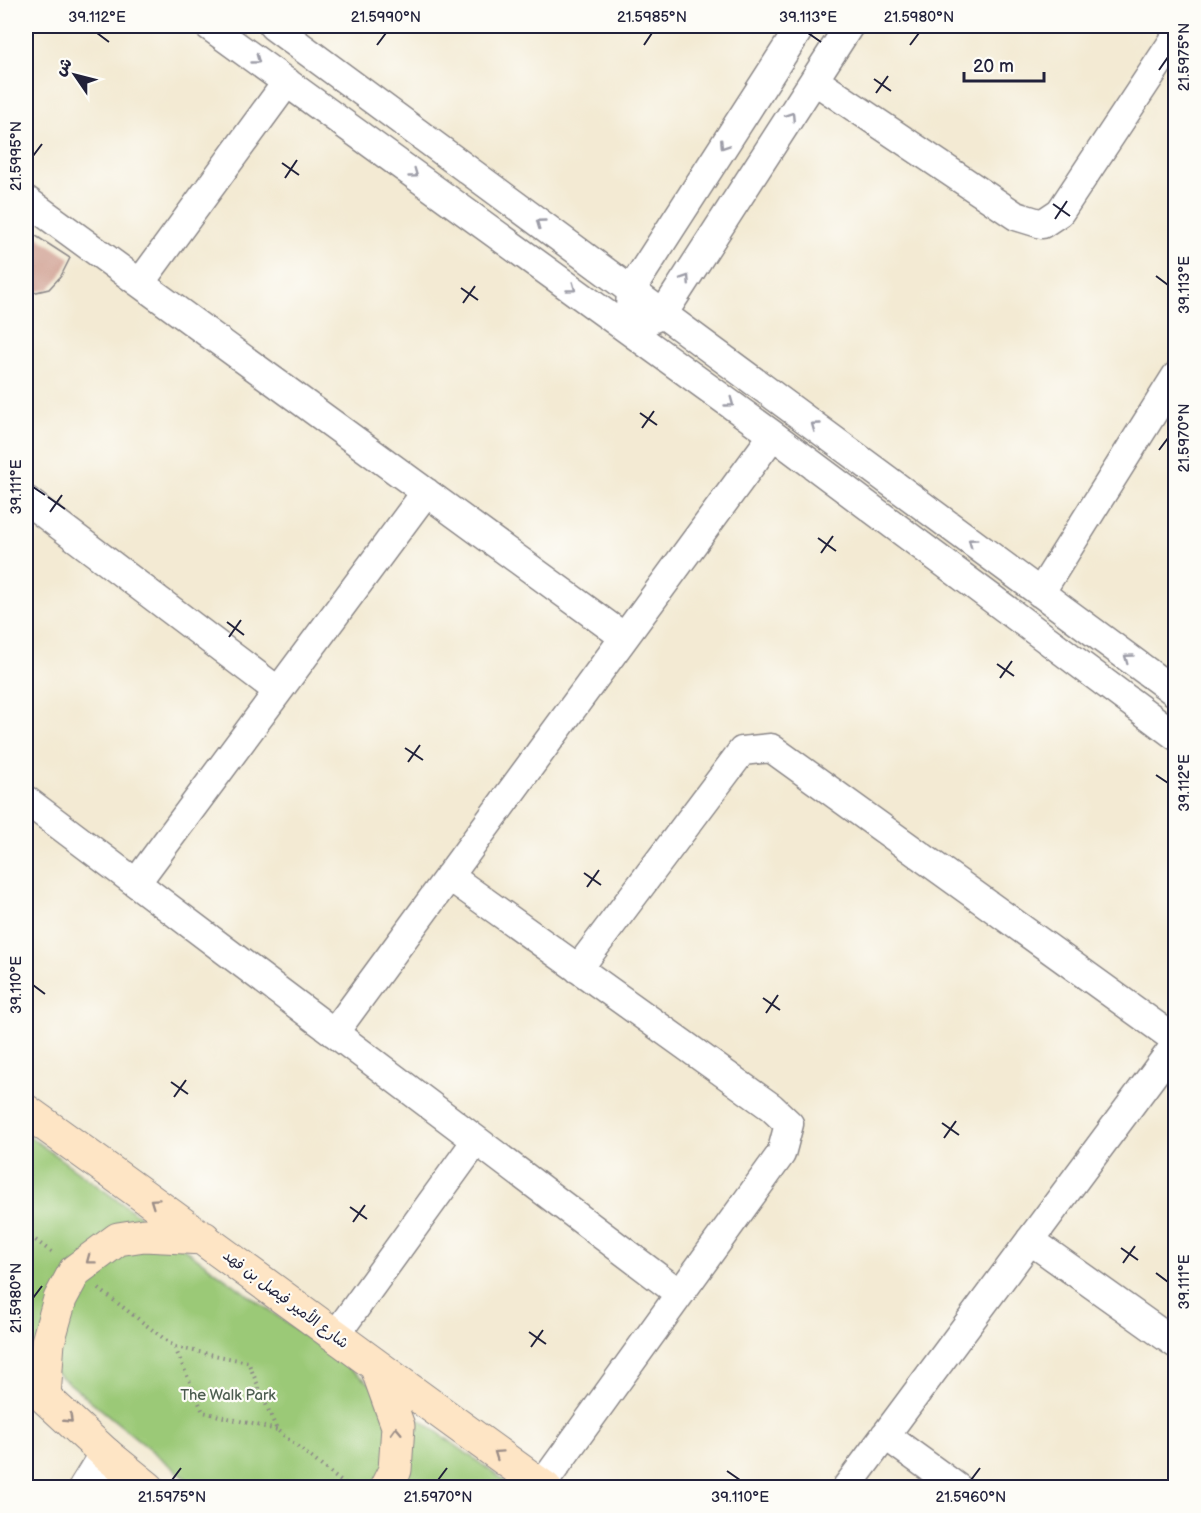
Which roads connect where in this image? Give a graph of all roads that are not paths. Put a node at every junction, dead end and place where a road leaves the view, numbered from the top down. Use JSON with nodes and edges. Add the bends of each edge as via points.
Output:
{"nodes":[{"id":1,"x":209,"y":26,"type":"edge"},
{"id":2,"x":273,"y":26,"type":"edge"},
{"id":3,"x":801,"y":26,"type":"edge"},
{"id":4,"x":849,"y":26,"type":"edge"},
{"id":5,"x":1176,"y":37,"type":"edge"},
{"id":6,"x":814,"y":80,"type":"junction"},
{"id":7,"x":287,"y":82,"type":"junction"},
{"id":8,"x":26,"y":200,"type":"edge"},
{"id":9,"x":140,"y":283,"type":"junction"},
{"id":10,"x":631,"y":290,"type":"junction"},
{"id":11,"x":663,"y":314,"type":"junction"},
{"id":12,"x":628,"y":328,"type":"junction"},
{"id":13,"x":1176,"y":376,"type":"edge"},
{"id":14,"x":773,"y":435,"type":"junction"},
{"id":15,"x":426,"y":492,"type":"junction"},
{"id":16,"x":26,"y":500,"type":"edge"},
{"id":17,"x":1040,"y":593,"type":"junction"},
{"id":18,"x":624,"y":637,"type":"junction"},
{"id":19,"x":278,"y":691,"type":"junction"},
{"id":20,"x":1176,"y":693,"type":"edge"},
{"id":21,"x":1176,"y":736,"type":"edge"},
{"id":22,"x":26,"y":800,"type":"edge"},
{"id":23,"x":449,"y":876,"type":"junction"},
{"id":24,"x":136,"y":883,"type":"junction"},
{"id":25,"x":578,"y":969,"type":"junction"},
{"id":26,"x":334,"y":1033,"type":"junction"},
{"id":27,"x":1176,"y":1042,"type":"edge"},
{"id":28,"x":26,"y":1111,"type":"edge"},
{"id":29,"x":476,"y":1141,"type":"junction"},
{"id":30,"x":204,"y":1238,"type":"junction"},
{"id":31,"x":1030,"y":1240,"type":"junction"},
{"id":32,"x":680,"y":1294,"type":"junction"},
{"id":33,"x":335,"y":1336,"type":"junction"},
{"id":34,"x":1176,"y":1344,"type":"edge"},
{"id":35,"x":377,"y":1368,"type":"junction"},
{"id":36,"x":35,"y":1388,"type":"edge"},
{"id":37,"x":885,"y":1435,"type":"junction"},
{"id":38,"x":106,"y":1454,"type":"junction"},
{"id":39,"x":544,"y":1486,"type":"edge"},
{"id":40,"x":85,"y":1488,"type":"edge"},
{"id":41,"x":148,"y":1488,"type":"edge"},
{"id":42,"x":386,"y":1488,"type":"edge"},
{"id":43,"x":846,"y":1488,"type":"edge"},
{"id":44,"x":958,"y":1488,"type":"edge"}],
"edges":[{"from":1,"to":7,"type":"street","one_way":true},
{"from":10,"to":2,"type":"street","one_way":true},
{"from":3,"to":10,"type":"street","one_way":true},
{"from":4,"to":6,"type":"street"},
{"from":5,"to":6,"type":"street","via":[[1060,212],[1042,224],[1016,216]]},
{"from":11,"to":6,"type":"street","one_way":true},
{"from":7,"to":9,"type":"street"},
{"from":7,"to":12,"type":"street","one_way":true},
{"from":8,"to":9,"type":"street"},
{"from":9,"to":15,"type":"street"},
{"from":10,"to":11,"type":"street"},
{"from":10,"to":12,"type":"street"},
{"from":11,"to":12,"type":"street"},
{"from":17,"to":11,"type":"street","one_way":true},
{"from":12,"to":14,"type":"street","one_way":true},
{"from":13,"to":17,"type":"street"},
{"from":14,"to":18,"type":"street"},
{"from":14,"to":21,"type":"street"},
{"from":15,"to":18,"type":"street"},
{"from":15,"to":19,"type":"street"},
{"from":16,"to":19,"type":"street"},
{"from":20,"to":17,"type":"street","one_way":true},
{"from":18,"to":23,"type":"street"},
{"from":19,"to":24,"type":"street"},
{"from":22,"to":24,"type":"street"},
{"from":23,"to":25,"type":"street"},
{"from":23,"to":26,"type":"street"},
{"from":24,"to":26,"type":"street"},
{"from":25,"to":27,"type":"street","via":[[742,751],[771,748]]},
{"from":25,"to":32,"type":"street","via":[[771,1107],[789,1124],[781,1154]]},
{"from":26,"to":29,"type":"street"},
{"from":27,"to":31,"type":"street"},
{"from":30,"to":28,"type":"main road","name":"شارع الأمير فيصل بن فهد","one_way":true},
{"from":29,"to":32,"type":"street"},
{"from":29,"to":33,"type":"street"},
{"from":30,"to":33,"type":"main road","name":"شارع الأمير فيصل بن فهد"},
{"from":30,"to":36,"type":"main road","one_way":true,"via":[[144,1235],[118,1239],[75,1271],[60,1299]]},
{"from":31,"to":34,"type":"street"},
{"from":31,"to":37,"type":"street"},
{"from":32,"to":39,"type":"street"},
{"from":33,"to":35,"type":"main road","name":"شارع الأمير فيصل بن فهد"},
{"from":39,"to":35,"type":"main road","name":"شارع الأمير فيصل بن فهد","one_way":true},
{"from":42,"to":35,"type":"main road","one_way":true,"via":[[395,1470],[398,1426]]},
{"from":36,"to":38,"type":"main road","one_way":true},
{"from":37,"to":43,"type":"street"},
{"from":37,"to":44,"type":"street"},
{"from":38,"to":40,"type":"street"},
{"from":38,"to":41,"type":"main road"}]}
